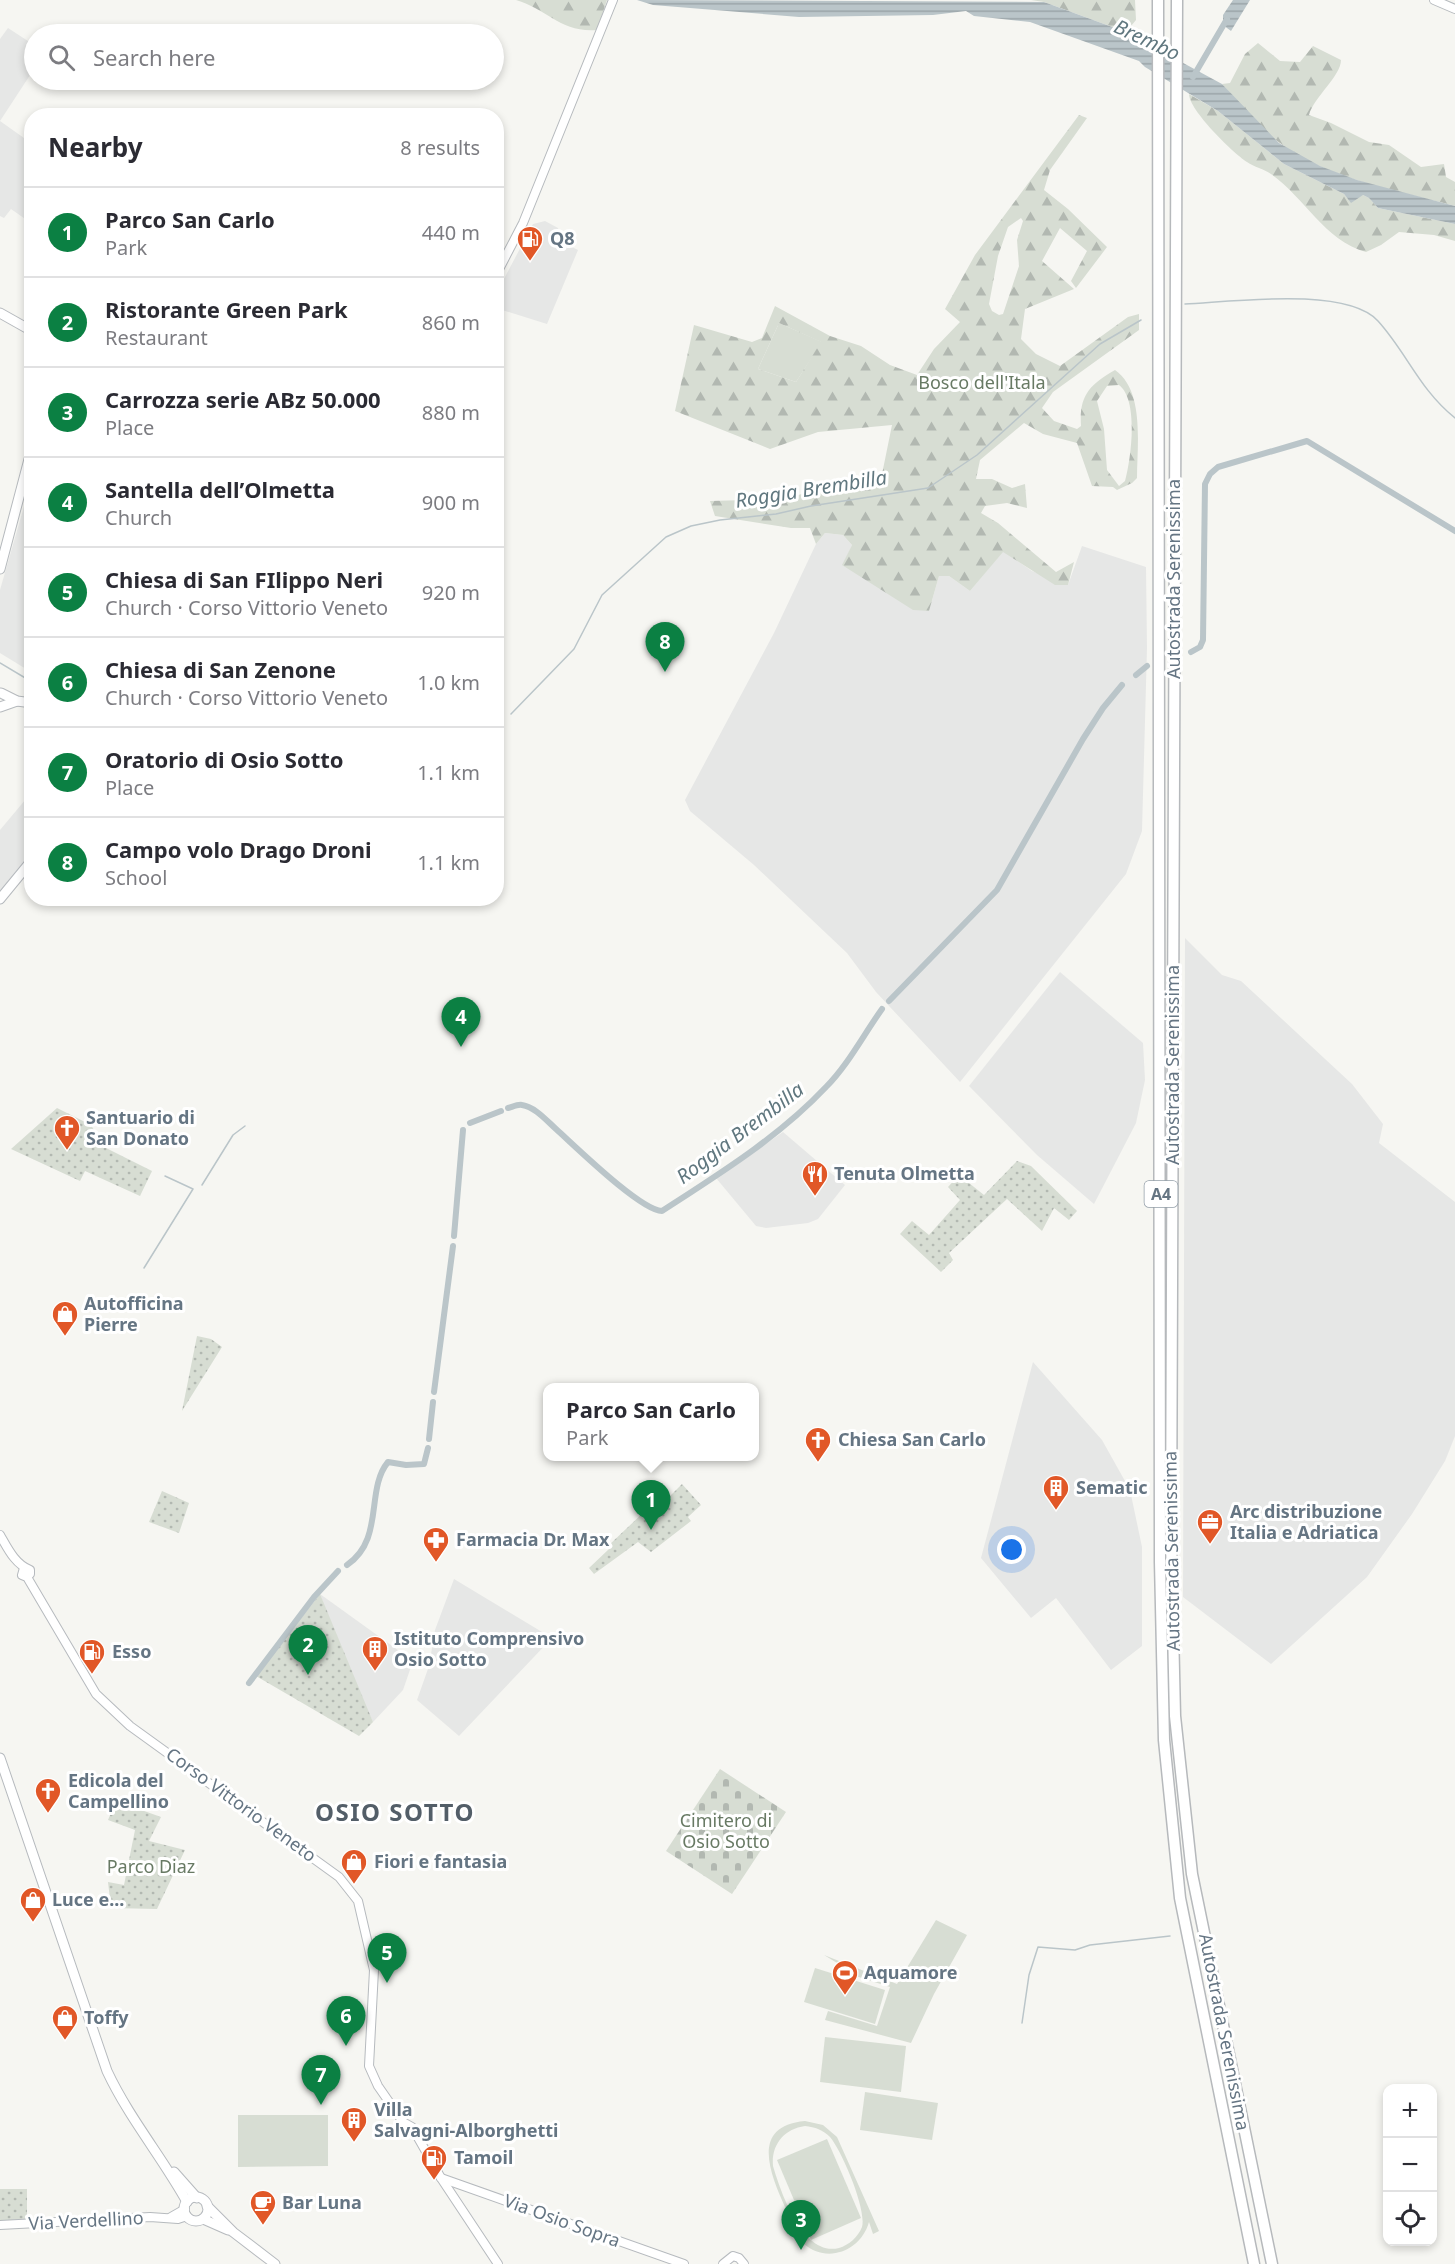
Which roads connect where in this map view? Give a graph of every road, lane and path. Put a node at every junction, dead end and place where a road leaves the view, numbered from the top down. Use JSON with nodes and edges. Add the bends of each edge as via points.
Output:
{"nodes":[{"id":1,"x":613,"y":0,"type":"edge"},
{"id":2,"x":1158,"y":0,"type":"edge"},
{"id":3,"x":1177,"y":0,"type":"edge"},
{"id":4,"x":1434,"y":0,"type":"edge"},
{"id":5,"x":1455,"y":9,"type":"edge"},
{"id":6,"x":504,"y":260,"type":"edge"},
{"id":7,"x":0,"y":313,"type":"edge"},
{"id":8,"x":24,"y":326,"type":"edge"},
{"id":9,"x":24,"y":478,"type":"edge"},
{"id":10,"x":0,"y":569,"type":"edge"},
{"id":11,"x":0,"y":692,"type":"edge"},
{"id":12,"x":17,"y":701,"type":"junction"},
{"id":13,"x":24,"y":701,"type":"edge"},
{"id":14,"x":0,"y":706,"type":"edge"},
{"id":15,"x":24,"y":870,"type":"edge"},
{"id":16,"x":0,"y":898,"type":"edge"},
{"id":17,"x":0,"y":1535,"type":"edge"},
{"id":18,"x":0,"y":1758,"type":"edge"},
{"id":19,"x":167,"y":2166,"type":"junction"},
{"id":20,"x":441,"y":2178,"type":"junction"},
{"id":21,"x":197,"y":2198,"type":"junction"},
{"id":22,"x":207,"y":2206,"type":"junction"},
{"id":23,"x":186,"y":2209,"type":"junction"},
{"id":24,"x":203,"y":2219,"type":"junction"},
{"id":25,"x":0,"y":2225,"type":"edge"},
{"id":26,"x":233,"y":2232,"type":"junction"},
{"id":27,"x":274,"y":2264,"type":"edge"},
{"id":28,"x":498,"y":2264,"type":"edge"},
{"id":29,"x":684,"y":2264,"type":"edge"},
{"id":30,"x":723,"y":2264,"type":"edge"},
{"id":31,"x":744,"y":2264,"type":"edge"},
{"id":32,"x":1254,"y":2264,"type":"edge"},
{"id":33,"x":1272,"y":2264,"type":"edge"}],
"edges":[{"from":1,"to":6,"type":"street","via":[[524,223]]},
{"from":2,"to":32,"type":"highway","name":"Autostrada Serenissima","number":"A4","via":[[1160,1562],[1164,1740],[1180,1898]]},
{"from":3,"to":33,"type":"highway","name":"Autostrada Serenissima","number":"A4","via":[[1171,1529],[1175,1716],[1192,1874]]},
{"from":4,"to":5,"type":"street"},
{"from":7,"to":8,"type":"main road"},
{"from":9,"to":10,"type":"main road"},
{"from":11,"to":12,"type":"main road"},
{"from":11,"to":14,"type":"main road"},
{"from":12,"to":13,"type":"main road"},
{"from":12,"to":14,"type":"main road"},
{"from":15,"to":16,"type":"main road"},
{"from":17,"to":20,"type":"street","name":"Corso Vittorio Veneto","via":[[96,1694],[130,1726],[339,1877],[358,1901],[374,1970],[369,2066],[378,2086],[403,2122],[412,2127]]},
{"from":18,"to":19,"type":"main road","via":[[114,2085]]},
{"from":19,"to":21,"type":"main road"},
{"from":19,"to":23,"type":"main road"},
{"from":20,"to":28,"type":"street"},
{"from":20,"to":29,"type":"street","name":"Via Osio Sopra"},
{"from":21,"to":22,"type":"main road"},
{"from":21,"to":23,"type":"main road"},
{"from":22,"to":24,"type":"main road"},
{"from":22,"to":26,"type":"main road"},
{"from":23,"to":24,"type":"main road","via":[[194,2221]]},
{"from":23,"to":25,"type":"street","name":"Via Verdellino","via":[[171,2217]]},
{"from":24,"to":26,"type":"main road"},
{"from":26,"to":27,"type":"main road"},
{"from":30,"to":31,"type":"street","via":[[733,2256]]}]}
